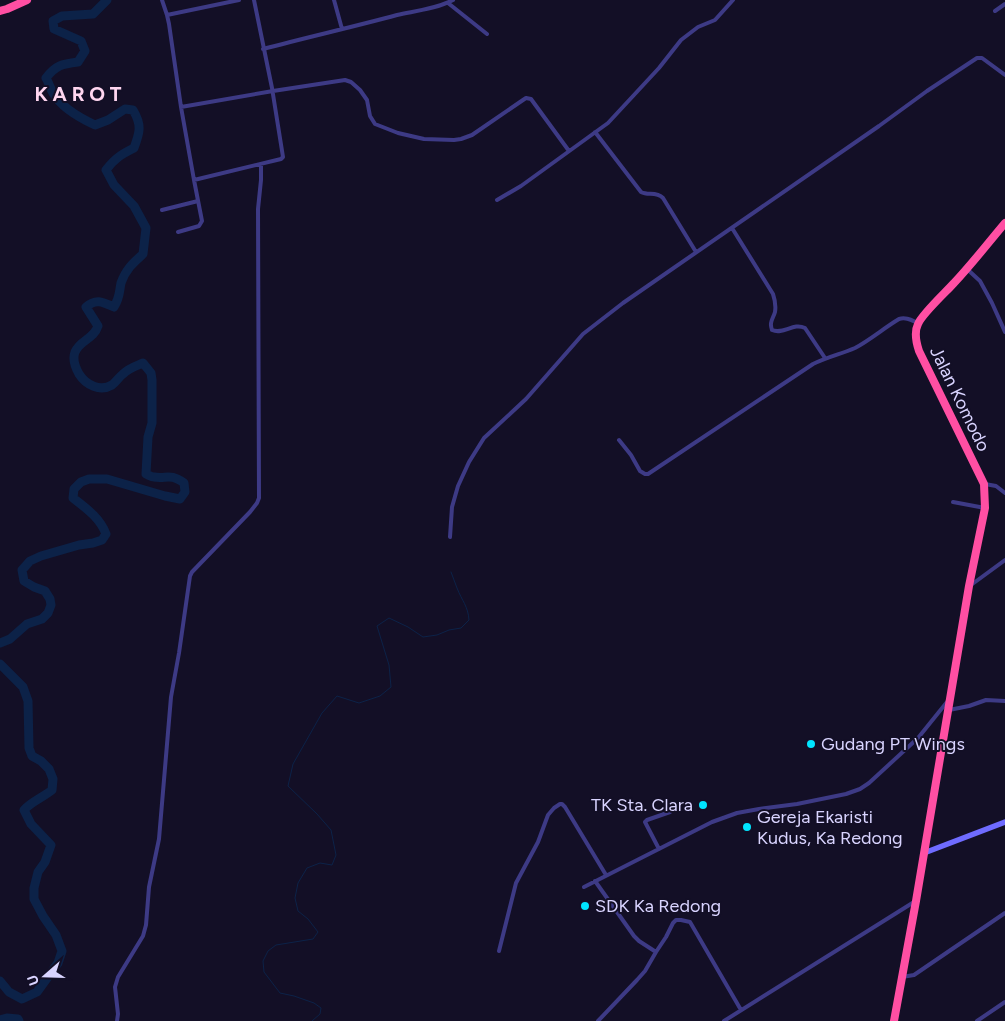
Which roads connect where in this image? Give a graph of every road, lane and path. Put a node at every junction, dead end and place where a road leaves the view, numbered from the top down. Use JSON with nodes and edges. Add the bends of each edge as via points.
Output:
{"nodes":[{"id":1,"x":27,"y":0,"type":"edge"},
{"id":2,"x":162,"y":0,"type":"edge"},
{"id":3,"x":239,"y":0,"type":"edge"},
{"id":4,"x":254,"y":0,"type":"edge"},
{"id":5,"x":334,"y":0,"type":"edge"},
{"id":6,"x":452,"y":0,"type":"edge"},
{"id":7,"x":733,"y":0,"type":"edge"},
{"id":8,"x":448,"y":3,"type":"junction"},
{"id":9,"x":1005,"y":4,"type":"edge"},
{"id":10,"x":0,"y":11,"type":"edge"},
{"id":11,"x":995,"y":11,"type":"dead end"},
{"id":12,"x":167,"y":15,"type":"junction"},
{"id":13,"x":342,"y":29,"type":"junction"},
{"id":14,"x":487,"y":34,"type":"dead end"},
{"id":15,"x":263,"y":49,"type":"junction"},
{"id":16,"x":1005,"y":75,"type":"edge"},
{"id":17,"x":273,"y":91,"type":"junction"},
{"id":18,"x":181,"y":107,"type":"junction"},
{"id":19,"x":595,"y":132,"type":"junction"},
{"id":20,"x":568,"y":151,"type":"junction"},
{"id":21,"x":261,"y":164,"type":"junction"},
{"id":22,"x":194,"y":180,"type":"junction"},
{"id":23,"x":497,"y":200,"type":"dead end"},
{"id":24,"x":198,"y":201,"type":"junction"},
{"id":25,"x":162,"y":210,"type":"dead end"},
{"id":26,"x":1005,"y":223,"type":"edge"},
{"id":27,"x":732,"y":228,"type":"junction"},
{"id":28,"x":178,"y":232,"type":"dead end"},
{"id":29,"x":696,"y":252,"type":"junction"},
{"id":30,"x":967,"y":269,"type":"junction"},
{"id":31,"x":918,"y":323,"type":"junction"},
{"id":32,"x":1005,"y":332,"type":"edge"},
{"id":33,"x":825,"y":358,"type":"junction"},
{"id":34,"x":618,"y":440,"type":"dead end"},
{"id":35,"x":984,"y":484,"type":"junction"},
{"id":36,"x":1005,"y":493,"type":"edge"},
{"id":37,"x":953,"y":502,"type":"dead end"},
{"id":38,"x":985,"y":508,"type":"junction"},
{"id":39,"x":450,"y":537,"type":"dead end"},
{"id":40,"x":1005,"y":560,"type":"edge"},
{"id":41,"x":969,"y":586,"type":"junction"},
{"id":42,"x":950,"y":699,"type":"junction"},
{"id":43,"x":1005,"y":701,"type":"edge"},
{"id":44,"x":949,"y":710,"type":"junction"},
{"id":45,"x":670,"y":812,"type":"dead end"},
{"id":46,"x":1005,"y":822,"type":"edge"},
{"id":47,"x":659,"y":849,"type":"junction"},
{"id":48,"x":924,"y":853,"type":"junction"},
{"id":49,"x":606,"y":876,"type":"junction"},
{"id":50,"x":595,"y":881,"type":"junction"},
{"id":51,"x":584,"y":887,"type":"dead end"},
{"id":52,"x":916,"y":901,"type":"junction"},
{"id":53,"x":1005,"y":913,"type":"edge"},
{"id":54,"x":499,"y":951,"type":"dead end"},
{"id":55,"x":654,"y":951,"type":"junction"},
{"id":56,"x":902,"y":977,"type":"junction"},
{"id":57,"x":1005,"y":1002,"type":"edge"},
{"id":58,"x":741,"y":1010,"type":"junction"},
{"id":59,"x":117,"y":1021,"type":"edge"},
{"id":60,"x":598,"y":1021,"type":"edge"},
{"id":61,"x":724,"y":1021,"type":"edge"},
{"id":62,"x":894,"y":1021,"type":"edge"},
{"id":63,"x":977,"y":1021,"type":"edge"}],
"edges":[{"from":1,"to":10,"type":"highway"},
{"from":2,"to":12,"type":"street"},
{"from":3,"to":12,"type":"street"},
{"from":4,"to":15,"type":"street"},
{"from":5,"to":13,"type":"street"},
{"from":6,"to":8,"type":"street"},
{"from":7,"to":19,"type":"street","via":[[715,20],[698,27],[681,40],[608,123]]},
{"from":8,"to":13,"type":"street"},
{"from":8,"to":14,"type":"street"},
{"from":9,"to":11,"type":"street"},
{"from":12,"to":18,"type":"street"},
{"from":13,"to":15,"type":"street"},
{"from":15,"to":17,"type":"street"},
{"from":16,"to":27,"type":"street","via":[[982,58],[977,58]]},
{"from":17,"to":18,"type":"street"},
{"from":17,"to":20,"type":"street","via":[[344,80],[351,82],[367,100],[375,124],[398,133],[434,140],[461,139],[528,98]]},
{"from":17,"to":21,"type":"street","via":[[283,157]]},
{"from":18,"to":22,"type":"street"},
{"from":19,"to":20,"type":"street"},
{"from":19,"to":29,"type":"street","via":[[641,192],[663,198]]},
{"from":20,"to":23,"type":"street"},
{"from":21,"to":22,"type":"street"},
{"from":21,"to":59,"type":"street","via":[[258,209],[259,498],[258,503],[190,576],[171,697],[158,838],[146,924],[143,936],[115,987]]},
{"from":22,"to":24,"type":"street"},
{"from":24,"to":25,"type":"street"},
{"from":24,"to":28,"type":"street","via":[[201,224]]},
{"from":26,"to":30,"type":"highway"},
{"from":27,"to":29,"type":"street"},
{"from":27,"to":33,"type":"street","via":[[773,294],[772,330],[779,332],[802,326]]},
{"from":29,"to":39,"type":"street","via":[[583,334],[526,399],[484,438],[458,486],[452,507]]},
{"from":30,"to":31,"type":"highway"},
{"from":30,"to":32,"type":"street","via":[[980,280]]},
{"from":31,"to":33,"type":"street","via":[[908,318],[899,319],[856,347]]},
{"from":31,"to":35,"type":"highway","name":"Jalan Komodo","via":[[916,343]]},
{"from":33,"to":34,"type":"street","via":[[648,474],[640,471]]},
{"from":35,"to":36,"type":"street","via":[[996,486]]},
{"from":35,"to":38,"type":"highway","name":"Jalan Komodo"},
{"from":37,"to":38,"type":"street"},
{"from":38,"to":41,"type":"highway","name":"Jalan Komodo"},
{"from":40,"to":41,"type":"street"},
{"from":41,"to":42,"type":"highway","name":"Jalan Komodo"},
{"from":42,"to":44,"type":"highway","name":"Jalan Komodo"},
{"from":42,"to":47,"type":"street","via":[[918,738],[860,789],[797,804],[737,813]]},
{"from":43,"to":44,"type":"street","via":[[986,700]]},
{"from":44,"to":48,"type":"highway","name":"Jalan Komodo"},
{"from":45,"to":47,"type":"street","via":[[645,822]]},
{"from":46,"to":48,"type":"street"},
{"from":47,"to":49,"type":"street"},
{"from":48,"to":52,"type":"highway","name":"Jalan Komodo"},
{"from":49,"to":50,"type":"street"},
{"from":49,"to":54,"type":"street","via":[[565,807],[560,804],[554,808],[516,883]]},
{"from":50,"to":51,"type":"street"},
{"from":50,"to":55,"type":"street","via":[[634,936]]},
{"from":52,"to":56,"type":"highway","name":"Jalan Komodo"},
{"from":52,"to":58,"type":"street"},
{"from":53,"to":56,"type":"street","via":[[914,974]]},
{"from":55,"to":58,"type":"street","via":[[676,920],[690,922]]},
{"from":55,"to":60,"type":"street","via":[[645,971]]},
{"from":56,"to":62,"type":"highway","name":"Jalan Komodo"},
{"from":57,"to":63,"type":"street"},
{"from":58,"to":61,"type":"street"}]}
